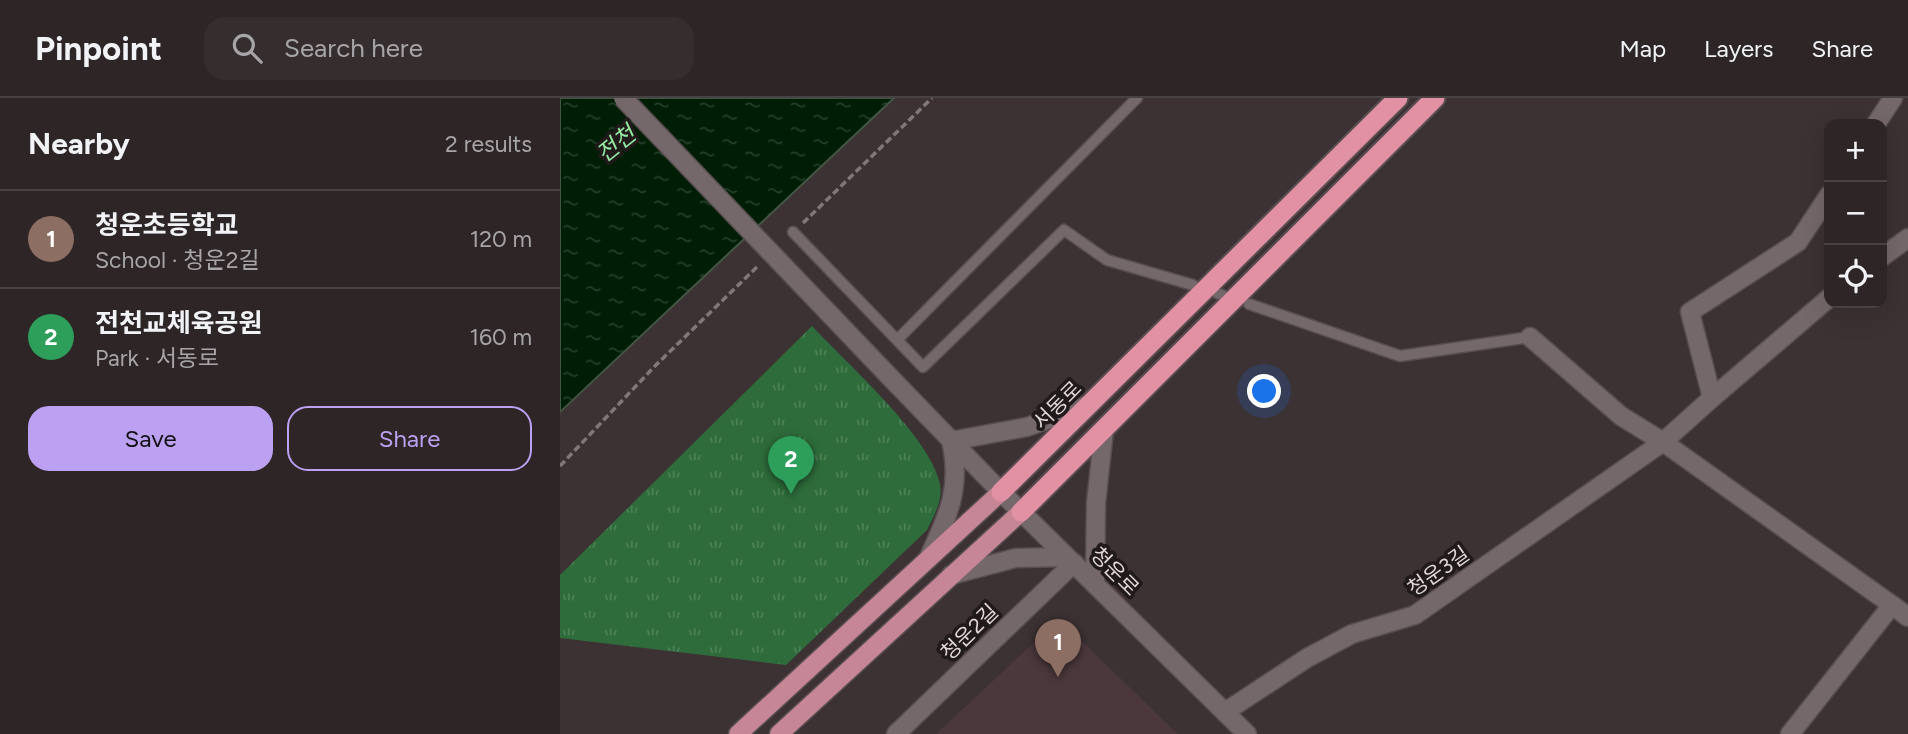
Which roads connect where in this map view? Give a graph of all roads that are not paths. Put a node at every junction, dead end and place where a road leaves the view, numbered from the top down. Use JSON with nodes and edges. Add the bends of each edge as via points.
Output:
{"nodes":[{"id":1,"x":622,"y":98,"type":"edge"},
{"id":2,"x":1137,"y":98,"type":"edge"},
{"id":3,"x":1398,"y":98,"type":"edge"},
{"id":4,"x":1435,"y":98,"type":"edge"},
{"id":5,"x":1893,"y":98,"type":"edge"},
{"id":6,"x":1878,"y":119,"type":"edge"},
{"id":7,"x":1824,"y":203,"type":"edge"},
{"id":8,"x":793,"y":232,"type":"road end"},
{"id":9,"x":1908,"y":238,"type":"edge"},
{"id":10,"x":1887,"y":253,"type":"edge"},
{"id":11,"x":1193,"y":285,"type":"dead end"},
{"id":12,"x":1824,"y":302,"type":"edge"},
{"id":13,"x":1249,"y":304,"type":"dead end"},
{"id":14,"x":1530,"y":337,"type":"joint"},
{"id":15,"x":897,"y":340,"type":"junction"},
{"id":16,"x":1712,"y":398,"type":"junction"},
{"id":17,"x":1091,"y":403,"type":"junction"},
{"id":18,"x":1104,"y":430,"type":"junction"},
{"id":19,"x":951,"y":441,"type":"junction"},
{"id":20,"x":1663,"y":442,"type":"junction"},
{"id":21,"x":1001,"y":492,"type":"junction"},
{"id":22,"x":1021,"y":512,"type":"junction"},
{"id":23,"x":928,"y":559,"type":"junction"},
{"id":24,"x":1071,"y":560,"type":"junction"},
{"id":25,"x":951,"y":575,"type":"junction"},
{"id":26,"x":1095,"y":584,"type":"junction"},
{"id":27,"x":1892,"y":606,"type":"junction"},
{"id":28,"x":1908,"y":617,"type":"edge"},
{"id":29,"x":1225,"y":712,"type":"junction"},
{"id":30,"x":738,"y":734,"type":"edge"},
{"id":31,"x":779,"y":734,"type":"edge"},
{"id":32,"x":895,"y":734,"type":"edge"},
{"id":33,"x":1247,"y":734,"type":"edge"},
{"id":34,"x":1790,"y":734,"type":"edge"}],
"edges":[{"from":1,"to":19,"type":"street","name":"청운로","bridge":true},
{"from":2,"to":15,"type":"lane"},
{"from":3,"to":17,"type":"highway","name":"서동로"},
{"from":4,"to":18,"type":"highway"},
{"from":5,"to":6,"type":"street"},
{"from":7,"to":16,"type":"street","via":[[1798,242],[1690,312]]},
{"from":8,"to":15,"type":"lane"},
{"from":9,"to":10,"type":"street"},
{"from":11,"to":15,"type":"lane","via":[[1107,260],[1064,230],[923,367]]},
{"from":12,"to":16,"type":"street","name":"청운3길"},
{"from":13,"to":14,"type":"lane","via":[[1400,356]]},
{"from":14,"to":20,"type":"street","via":[[1621,416]]},
{"from":16,"to":20,"type":"street","name":"청운3길"},
{"from":17,"to":19,"type":"street","via":[[1027,426]]},
{"from":17,"to":21,"type":"highway","name":"서동로"},
{"from":18,"to":22,"type":"highway"},
{"from":18,"to":26,"type":"street","via":[[1096,503]]},
{"from":19,"to":21,"type":"street","name":"청운로"},
{"from":19,"to":23,"type":"street","via":[[955,490]]},
{"from":20,"to":27,"type":"street"},
{"from":20,"to":29,"type":"street","name":"청운3길","via":[[1415,615],[1352,634]]},
{"from":21,"to":22,"type":"street","name":"청운로"},
{"from":21,"to":23,"type":"main road","name":"서동로"},
{"from":22,"to":24,"type":"street","name":"청운로"},
{"from":22,"to":25,"type":"main road"},
{"from":23,"to":30,"type":"main road","name":"서동로"},
{"from":24,"to":25,"type":"street","via":[[1016,558]]},
{"from":24,"to":26,"type":"street","name":"청운로"},
{"from":24,"to":32,"type":"street","name":"청운2길"},
{"from":25,"to":31,"type":"main road"},
{"from":26,"to":29,"type":"street","name":"청운로"},
{"from":27,"to":28,"type":"street"},
{"from":27,"to":34,"type":"street"},
{"from":29,"to":33,"type":"street","name":"청운로"}]}
